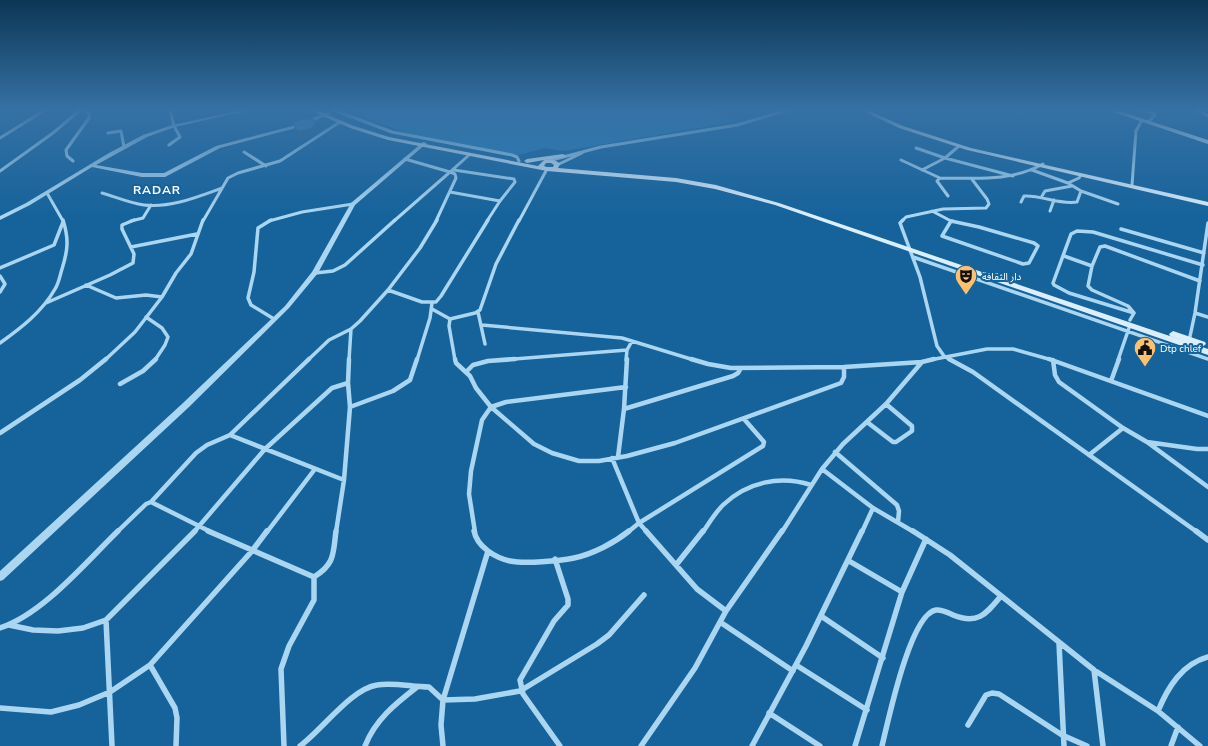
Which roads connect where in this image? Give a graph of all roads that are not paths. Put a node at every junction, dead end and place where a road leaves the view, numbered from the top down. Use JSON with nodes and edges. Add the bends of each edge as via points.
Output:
{"nodes":[{"id":1,"x":37,"y":145,"type":"edge"},
{"id":2,"x":70,"y":145,"type":"edge"},
{"id":3,"x":128,"y":145,"type":"edge"},
{"id":4,"x":226,"y":145,"type":"edge"},
{"id":5,"x":306,"y":145,"type":"edge"},
{"id":6,"x":422,"y":145,"type":"edge"},
{"id":7,"x":426,"y":145,"type":"edge"},
{"id":8,"x":428,"y":145,"type":"edge"},
{"id":9,"x":459,"y":145,"type":"edge"},
{"id":10,"x":616,"y":145,"type":"edge"},
{"id":11,"x":954,"y":145,"type":"edge"},
{"id":12,"x":966,"y":145,"type":"edge"},
{"id":13,"x":1135,"y":145,"type":"edge"},
{"id":14,"x":958,"y":146,"type":"junction"},
{"id":15,"x":124,"y":147,"type":"joint"},
{"id":16,"x":916,"y":148,"type":"dead end"},
{"id":17,"x":588,"y":150,"type":"junction"},
{"id":18,"x":244,"y":152,"type":"dead end"},
{"id":19,"x":469,"y":155,"type":"junction"},
{"id":20,"x":563,"y":156,"type":"junction"},
{"id":21,"x":945,"y":158,"type":"junction"},
{"id":22,"x":405,"y":159,"type":"junction"},
{"id":23,"x":901,"y":160,"type":"dead end"},
{"id":24,"x":73,"y":161,"type":"dead end"},
{"id":25,"x":519,"y":161,"type":"junction"},
{"id":26,"x":546,"y":161,"type":"junction"},
{"id":27,"x":527,"y":162,"type":"junction"},
{"id":28,"x":557,"y":165,"type":"junction"},
{"id":29,"x":1041,"y":165,"type":"junction"},
{"id":30,"x":93,"y":166,"type":"junction"},
{"id":31,"x":266,"y":166,"type":"junction"},
{"id":32,"x":546,"y":169,"type":"junction"},
{"id":33,"x":922,"y":170,"type":"junction"},
{"id":34,"x":1032,"y":170,"type":"junction"},
{"id":35,"x":0,"y":171,"type":"edge"},
{"id":36,"x":452,"y":171,"type":"junction"},
{"id":37,"x":1081,"y":175,"type":"junction"},
{"id":38,"x":1016,"y":176,"type":"junction"},
{"id":39,"x":940,"y":178,"type":"junction"},
{"id":40,"x":971,"y":178,"type":"junction"},
{"id":41,"x":1068,"y":183,"type":"junction"},
{"id":42,"x":1132,"y":185,"type":"junction"},
{"id":43,"x":1072,"y":186,"type":"junction"},
{"id":44,"x":222,"y":188,"type":"junction"},
{"id":45,"x":731,"y":189,"type":"junction"},
{"id":46,"x":1081,"y":191,"type":"junction"},
{"id":47,"x":450,"y":192,"type":"junction"},
{"id":48,"x":47,"y":193,"type":"junction"},
{"id":49,"x":102,"y":193,"type":"dead end"},
{"id":50,"x":948,"y":196,"type":"dead end"},
{"id":51,"x":1042,"y":196,"type":"junction"},
{"id":52,"x":1054,"y":200,"type":"junction"},
{"id":53,"x":500,"y":201,"type":"junction"},
{"id":54,"x":1021,"y":202,"type":"dead end"},
{"id":55,"x":1208,"y":203,"type":"edge"},
{"id":56,"x":353,"y":204,"type":"junction"},
{"id":57,"x":1118,"y":204,"type":"dead end"},
{"id":58,"x":151,"y":205,"type":"junction"},
{"id":59,"x":932,"y":211,"type":"junction"},
{"id":60,"x":1050,"y":211,"type":"dead end"},
{"id":61,"x":0,"y":218,"type":"edge"},
{"id":62,"x":63,"y":221,"type":"junction"},
{"id":63,"x":951,"y":221,"type":"junction"},
{"id":64,"x":1208,"y":223,"type":"edge"},
{"id":65,"x":1121,"y":229,"type":"dead end"},
{"id":66,"x":197,"y":234,"type":"junction"},
{"id":67,"x":1207,"y":243,"type":"edge"},
{"id":68,"x":131,"y":247,"type":"junction"},
{"id":69,"x":911,"y":250,"type":"junction"},
{"id":70,"x":1204,"y":253,"type":"junction"},
{"id":71,"x":1064,"y":256,"type":"junction"},
{"id":72,"x":1203,"y":265,"type":"junction"},
{"id":73,"x":1092,"y":266,"type":"junction"},
{"id":74,"x":0,"y":268,"type":"edge"},
{"id":75,"x":315,"y":273,"type":"junction"},
{"id":76,"x":0,"y":276,"type":"edge"},
{"id":77,"x":1200,"y":281,"type":"junction"},
{"id":78,"x":86,"y":286,"type":"junction"},
{"id":79,"x":388,"y":290,"type":"junction"},
{"id":80,"x":0,"y":292,"type":"edge"},
{"id":81,"x":162,"y":297,"type":"junction"},
{"id":82,"x":46,"y":303,"type":"junction"},
{"id":83,"x":432,"y":303,"type":"junction"},
{"id":84,"x":432,"y":309,"type":"junction"},
{"id":85,"x":478,"y":312,"type":"junction"},
{"id":86,"x":1134,"y":313,"type":"junction"},
{"id":87,"x":1196,"y":313,"type":"junction"},
{"id":88,"x":146,"y":317,"type":"junction"},
{"id":89,"x":1208,"y":317,"type":"edge"},
{"id":90,"x":274,"y":319,"type":"junction"},
{"id":91,"x":450,"y":319,"type":"junction"},
{"id":92,"x":482,"y":325,"type":"junction"},
{"id":93,"x":1129,"y":325,"type":"junction"},
{"id":94,"x":351,"y":329,"type":"junction"},
{"id":95,"x":632,"y":341,"type":"junction"},
{"id":96,"x":0,"y":343,"type":"edge"},
{"id":97,"x":1188,"y":343,"type":"junction"},
{"id":98,"x":485,"y":344,"type":"dead end"},
{"id":99,"x":1208,"y":346,"type":"edge"},
{"id":100,"x":627,"y":350,"type":"junction"},
{"id":101,"x":1208,"y":352,"type":"edge"},
{"id":102,"x":944,"y":356,"type":"junction"},
{"id":103,"x":1208,"y":358,"type":"edge"},
{"id":104,"x":1053,"y":360,"type":"junction"},
{"id":105,"x":922,"y":362,"type":"junction"},
{"id":106,"x":844,"y":367,"type":"junction"},
{"id":107,"x":741,"y":368,"type":"junction"},
{"id":108,"x":466,"y":372,"type":"junction"},
{"id":109,"x":1110,"y":381,"type":"junction"},
{"id":110,"x":348,"y":383,"type":"junction"},
{"id":111,"x":120,"y":384,"type":"dead end"},
{"id":112,"x":626,"y":387,"type":"junction"},
{"id":113,"x":886,"y":404,"type":"junction"},
{"id":114,"x":350,"y":407,"type":"junction"},
{"id":115,"x":491,"y":407,"type":"junction"},
{"id":116,"x":624,"y":409,"type":"junction"},
{"id":117,"x":1208,"y":416,"type":"edge"},
{"id":118,"x":744,"y":418,"type":"junction"},
{"id":119,"x":867,"y":422,"type":"junction"},
{"id":120,"x":1123,"y":428,"type":"junction"},
{"id":121,"x":0,"y":433,"type":"edge"},
{"id":122,"x":230,"y":435,"type":"junction"},
{"id":123,"x":1147,"y":442,"type":"junction"},
{"id":124,"x":265,"y":448,"type":"junction"},
{"id":125,"x":1208,"y":448,"type":"edge"},
{"id":126,"x":835,"y":452,"type":"junction"},
{"id":127,"x":1089,"y":455,"type":"junction"},
{"id":128,"x":618,"y":457,"type":"junction"},
{"id":129,"x":612,"y":458,"type":"junction"},
{"id":130,"x":315,"y":469,"type":"junction"},
{"id":131,"x":822,"y":469,"type":"junction"},
{"id":132,"x":344,"y":480,"type":"junction"},
{"id":133,"x":811,"y":485,"type":"junction"},
{"id":134,"x":1208,"y":487,"type":"edge"},
{"id":135,"x":151,"y":502,"type":"junction"},
{"id":136,"x":874,"y":508,"type":"junction"},
{"id":137,"x":898,"y":522,"type":"junction"},
{"id":138,"x":639,"y":523,"type":"junction"},
{"id":139,"x":199,"y":527,"type":"junction"},
{"id":140,"x":926,"y":539,"type":"junction"},
{"id":141,"x":1208,"y":540,"type":"edge"},
{"id":142,"x":252,"y":551,"type":"junction"},
{"id":143,"x":488,"y":551,"type":"junction"},
{"id":144,"x":555,"y":559,"type":"junction"},
{"id":145,"x":849,"y":562,"type":"junction"},
{"id":146,"x":676,"y":565,"type":"junction"},
{"id":147,"x":0,"y":577,"type":"edge"},
{"id":148,"x":314,"y":577,"type":"junction"},
{"id":149,"x":902,"y":592,"type":"junction"},
{"id":150,"x":644,"y":595,"type":"dead end"},
{"id":151,"x":1000,"y":596,"type":"junction"},
{"id":152,"x":726,"y":611,"type":"junction"},
{"id":153,"x":821,"y":616,"type":"junction"},
{"id":154,"x":106,"y":620,"type":"junction"},
{"id":155,"x":720,"y":622,"type":"junction"},
{"id":156,"x":9,"y":625,"type":"junction"},
{"id":157,"x":0,"y":628,"type":"edge"},
{"id":158,"x":1059,"y":643,"type":"junction"},
{"id":159,"x":1208,"y":657,"type":"edge"},
{"id":160,"x":883,"y":658,"type":"junction"},
{"id":161,"x":150,"y":665,"type":"junction"},
{"id":162,"x":796,"y":665,"type":"junction"},
{"id":163,"x":1094,"y":670,"type":"junction"},
{"id":164,"x":793,"y":671,"type":"junction"},
{"id":165,"x":418,"y":687,"type":"junction"},
{"id":166,"x":520,"y":691,"type":"junction"},
{"id":167,"x":110,"y":692,"type":"junction"},
{"id":168,"x":443,"y":700,"type":"junction"},
{"id":169,"x":0,"y":708,"type":"edge"},
{"id":170,"x":867,"y":710,"type":"junction"},
{"id":171,"x":1158,"y":711,"type":"junction"},
{"id":172,"x":769,"y":713,"type":"junction"},
{"id":173,"x":968,"y":725,"type":"dead end"},
{"id":174,"x":1178,"y":728,"type":"junction"},
{"id":175,"x":1062,"y":735,"type":"junction"},
{"id":176,"x":112,"y":746,"type":"edge"},
{"id":177,"x":176,"y":746,"type":"edge"},
{"id":178,"x":284,"y":746,"type":"edge"},
{"id":179,"x":300,"y":746,"type":"edge"},
{"id":180,"x":365,"y":746,"type":"edge"},
{"id":181,"x":443,"y":746,"type":"edge"},
{"id":182,"x":560,"y":746,"type":"edge"},
{"id":183,"x":641,"y":746,"type":"edge"},
{"id":184,"x":752,"y":746,"type":"edge"},
{"id":185,"x":820,"y":746,"type":"edge"},
{"id":186,"x":856,"y":746,"type":"edge"},
{"id":187,"x":882,"y":746,"type":"edge"},
{"id":188,"x":1064,"y":746,"type":"edge"},
{"id":189,"x":1087,"y":746,"type":"edge"},
{"id":190,"x":1103,"y":746,"type":"edge"},
{"id":191,"x":1171,"y":746,"type":"edge"},
{"id":192,"x":1200,"y":746,"type":"edge"}],
"edges":[{"from":1,"to":35,"type":"street"},
{"from":2,"to":24,"type":"street","via":[[66,150],[67,156]]},
{"from":3,"to":15,"type":"street"},
{"from":4,"to":30,"type":"street","via":[[165,175],[142,176]]},
{"from":5,"to":31,"type":"street"},
{"from":6,"to":22,"type":"street"},
{"from":7,"to":19,"type":"main road"},
{"from":8,"to":25,"type":"main road"},
{"from":9,"to":25,"type":"street","via":[[512,155]]},
{"from":10,"to":17,"type":"street"},
{"from":11,"to":14,"type":"main road"},
{"from":12,"to":29,"type":"main road"},
{"from":13,"to":42,"type":"street"},
{"from":14,"to":21,"type":"street"},
{"from":14,"to":29,"type":"main road"},
{"from":15,"to":30,"type":"street"},
{"from":16,"to":21,"type":"street"},
{"from":17,"to":20,"type":"street"},
{"from":17,"to":28,"type":"street"},
{"from":18,"to":31,"type":"street"},
{"from":19,"to":32,"type":"main road"},
{"from":19,"to":36,"type":"street"},
{"from":20,"to":26,"type":"street"},
{"from":20,"to":27,"type":"main road"},
{"from":21,"to":33,"type":"street"},
{"from":21,"to":38,"type":"street"},
{"from":22,"to":36,"type":"street"},
{"from":22,"to":56,"type":"street"},
{"from":23,"to":33,"type":"street"},
{"from":25,"to":27,"type":"main road"},
{"from":26,"to":27,"type":"main road"},
{"from":26,"to":28,"type":"main road"},
{"from":26,"to":32,"type":"main road","via":[[541,166]]},
{"from":28,"to":32,"type":"main road"},
{"from":28,"to":45,"type":"main road","via":[[661,174]]},
{"from":29,"to":34,"type":"street"},
{"from":29,"to":37,"type":"main road"},
{"from":29,"to":42,"type":"main road"},
{"from":30,"to":48,"type":"street"},
{"from":31,"to":44,"type":"street","via":[[234,174]]},
{"from":32,"to":45,"type":"main road","via":[[660,178]]},
{"from":32,"to":85,"type":"street","via":[[496,264]]},
{"from":33,"to":39,"type":"street"},
{"from":34,"to":38,"type":"street"},
{"from":34,"to":41,"type":"street"},
{"from":36,"to":47,"type":"street","via":[[456,178]]},
{"from":36,"to":53,"type":"street","via":[[515,180]]},
{"from":36,"to":75,"type":"street","via":[[345,265],[333,271]]},
{"from":37,"to":41,"type":"street"},
{"from":37,"to":55,"type":"main road"},
{"from":38,"to":40,"type":"street"},
{"from":39,"to":40,"type":"street"},
{"from":39,"to":50,"type":"street","via":[[938,181]]},
{"from":40,"to":59,"type":"street","via":[[987,199],[989,204],[986,208],[951,207]]},
{"from":41,"to":43,"type":"street"},
{"from":42,"to":55,"type":"main road"},
{"from":43,"to":46,"type":"street"},
{"from":43,"to":51,"type":"street","via":[[1045,191]]},
{"from":44,"to":58,"type":"street","via":[[172,204]]},
{"from":44,"to":66,"type":"street"},
{"from":45,"to":69,"type":"main road"},
{"from":46,"to":52,"type":"street","via":[[1077,202]]},
{"from":46,"to":57,"type":"street"},
{"from":47,"to":53,"type":"street"},
{"from":47,"to":79,"type":"street","via":[[435,224]]},
{"from":48,"to":61,"type":"street"},
{"from":48,"to":62,"type":"street"},
{"from":49,"to":58,"type":"street","via":[[137,204]]},
{"from":51,"to":52,"type":"street"},
{"from":51,"to":54,"type":"street","via":[[1024,196]]},
{"from":52,"to":60,"type":"street"},
{"from":53,"to":83,"type":"street","via":[[441,296]]},
{"from":56,"to":75,"type":"street"},
{"from":56,"to":90,"type":"street","via":[[282,217],[267,221],[258,228],[254,272],[248,298],[251,305]]},
{"from":58,"to":68,"type":"street","via":[[142,218],[122,225]]},
{"from":59,"to":63,"type":"street"},
{"from":59,"to":69,"type":"street","via":[[902,219],[901,228]]},
{"from":62,"to":74,"type":"street","via":[[54,245]]},
{"from":62,"to":82,"type":"street","via":[[68,239],[65,259],[56,288]]},
{"from":63,"to":63,"type":"street","via":[[979,227],[1038,246],[1029,263],[1023,264],[942,236]]},
{"from":64,"to":67,"type":"street"},
{"from":65,"to":70,"type":"street"},
{"from":66,"to":68,"type":"street"},
{"from":66,"to":81,"type":"street","via":[[192,254],[176,273]]},
{"from":67,"to":70,"type":"street"},
{"from":68,"to":78,"type":"street","via":[[134,259],[132,264]]},
{"from":69,"to":93,"type":"main road"},
{"from":69,"to":102,"type":"street","via":[[934,337]]},
{"from":70,"to":72,"type":"street"},
{"from":71,"to":72,"type":"street","via":[[1071,234],[1085,230]]},
{"from":71,"to":73,"type":"street"},
{"from":71,"to":86,"type":"street","via":[[1054,285],[1069,293]]},
{"from":72,"to":77,"type":"street"},
{"from":73,"to":77,"type":"street","via":[[1100,247],[1105,246]]},
{"from":73,"to":86,"type":"street","via":[[1088,286],[1128,306]]},
{"from":75,"to":90,"type":"street","via":[[291,303]]},
{"from":76,"to":80,"type":"street","via":[[5,284]]},
{"from":77,"to":87,"type":"street"},
{"from":78,"to":81,"type":"street","via":[[116,298],[146,295]]},
{"from":78,"to":82,"type":"street"},
{"from":79,"to":83,"type":"street","via":[[423,303]]},
{"from":79,"to":94,"type":"street"},
{"from":81,"to":88,"type":"street"},
{"from":82,"to":96,"type":"street","via":[[21,328]]},
{"from":83,"to":84,"type":"street"},
{"from":84,"to":91,"type":"street"},
{"from":84,"to":114,"type":"street","via":[[410,380],[388,393]]},
{"from":85,"to":91,"type":"street"},
{"from":85,"to":92,"type":"street"},
{"from":86,"to":93,"type":"street"},
{"from":87,"to":89,"type":"street"},
{"from":87,"to":97,"type":"street"},
{"from":88,"to":111,"type":"street","via":[[162,328],[168,337],[167,343],[158,357],[141,374]]},
{"from":88,"to":121,"type":"street","via":[[124,343],[95,368]]},
{"from":90,"to":147,"type":"street","via":[[186,405]]},
{"from":91,"to":108,"type":"street","via":[[456,363]]},
{"from":92,"to":95,"type":"street"},
{"from":92,"to":98,"type":"street"},
{"from":93,"to":97,"type":"main road"},
{"from":93,"to":103,"type":"street"},
{"from":93,"to":109,"type":"street"},
{"from":94,"to":110,"type":"street"},
{"from":94,"to":122,"type":"street","via":[[329,340]]},
{"from":95,"to":100,"type":"street"},
{"from":95,"to":107,"type":"street","via":[[719,367]]},
{"from":97,"to":99,"type":"main road"},
{"from":97,"to":101,"type":"main road"},
{"from":100,"to":108,"type":"street","via":[[497,360],[473,365]]},
{"from":100,"to":112,"type":"street"},
{"from":102,"to":104,"type":"street","via":[[1000,348]]},
{"from":102,"to":105,"type":"street"},
{"from":102,"to":127,"type":"street","via":[[973,372]]},
{"from":104,"to":109,"type":"street"},
{"from":104,"to":120,"type":"street","via":[[1055,375],[1059,382]]},
{"from":105,"to":106,"type":"street"},
{"from":105,"to":113,"type":"street"},
{"from":106,"to":107,"type":"street"},
{"from":106,"to":118,"type":"street","via":[[841,383]]},
{"from":107,"to":116,"type":"street","via":[[733,376]]},
{"from":108,"to":115,"type":"street"},
{"from":109,"to":117,"type":"street"},
{"from":110,"to":114,"type":"street"},
{"from":110,"to":124,"type":"street","via":[[332,388]]},
{"from":112,"to":115,"type":"street","via":[[506,402]]},
{"from":112,"to":116,"type":"street"},
{"from":113,"to":119,"type":"street"},
{"from":113,"to":119,"type":"street","via":[[912,426],[912,431],[893,442]]},
{"from":114,"to":132,"type":"street"},
{"from":115,"to":129,"type":"street","via":[[534,444],[548,451],[579,462]]},
{"from":115,"to":143,"type":"street","via":[[482,420],[471,471],[469,494],[475,536]]},
{"from":116,"to":128,"type":"street"},
{"from":118,"to":128,"type":"street","via":[[675,443]]},
{"from":118,"to":138,"type":"street","via":[[762,438],[763,446]]},
{"from":119,"to":126,"type":"street"},
{"from":120,"to":123,"type":"street"},
{"from":120,"to":127,"type":"street"},
{"from":122,"to":124,"type":"street"},
{"from":122,"to":135,"type":"street","via":[[207,445],[196,454]]},
{"from":123,"to":125,"type":"street","via":[[1197,449]]},
{"from":123,"to":134,"type":"street"},
{"from":124,"to":130,"type":"street"},
{"from":124,"to":139,"type":"street"},
{"from":126,"to":131,"type":"street"},
{"from":126,"to":137,"type":"street","via":[[897,505]]},
{"from":127,"to":141,"type":"street"},
{"from":128,"to":129,"type":"street"},
{"from":129,"to":138,"type":"street"},
{"from":130,"to":132,"type":"street"},
{"from":130,"to":142,"type":"street"},
{"from":131,"to":133,"type":"street"},
{"from":131,"to":136,"type":"street"},
{"from":132,"to":148,"type":"street","via":[[332,558],[325,570]]},
{"from":133,"to":146,"type":"street","via":[[801,480],[790,479],[766,482],[747,490],[723,506]]},
{"from":133,"to":152,"type":"street"},
{"from":135,"to":139,"type":"street"},
{"from":135,"to":156,"type":"street","via":[[139,510],[46,601]]},
{"from":136,"to":137,"type":"street"},
{"from":136,"to":145,"type":"street"},
{"from":137,"to":140,"type":"street"},
{"from":138,"to":144,"type":"street","via":[[622,537],[596,551],[575,558]]},
{"from":138,"to":146,"type":"street"},
{"from":139,"to":142,"type":"street"},
{"from":139,"to":154,"type":"street"},
{"from":140,"to":149,"type":"street"},
{"from":140,"to":151,"type":"street"},
{"from":142,"to":148,"type":"street"},
{"from":142,"to":161,"type":"street"},
{"from":143,"to":144,"type":"street","via":[[510,561]]},
{"from":143,"to":168,"type":"street"},
{"from":144,"to":166,"type":"street","via":[[568,605],[554,621],[520,680]]},
{"from":145,"to":149,"type":"street"},
{"from":145,"to":153,"type":"street"},
{"from":146,"to":152,"type":"street","via":[[697,589]]},
{"from":148,"to":178,"type":"street","via":[[314,600],[289,646],[281,669]]},
{"from":149,"to":160,"type":"street"},
{"from":150,"to":166,"type":"street","via":[[603,640]]},
{"from":151,"to":158,"type":"street"},
{"from":151,"to":187,"type":"street","via":[[987,612],[971,620],[940,610],[924,616],[909,648]]},
{"from":152,"to":155,"type":"street"},
{"from":153,"to":160,"type":"street"},
{"from":153,"to":162,"type":"street"},
{"from":154,"to":156,"type":"street","via":[[79,630],[25,629]]},
{"from":154,"to":167,"type":"street"},
{"from":155,"to":164,"type":"street"},
{"from":155,"to":183,"type":"street","via":[[695,668]]},
{"from":156,"to":157,"type":"street"},
{"from":158,"to":163,"type":"street"},
{"from":158,"to":175,"type":"street"},
{"from":159,"to":171,"type":"street","via":[[1199,658],[1188,665],[1164,695]]},
{"from":160,"to":170,"type":"street"},
{"from":161,"to":167,"type":"street"},
{"from":161,"to":177,"type":"street","via":[[175,708]]},
{"from":162,"to":164,"type":"street"},
{"from":162,"to":170,"type":"street"},
{"from":163,"to":171,"type":"street"},
{"from":163,"to":190,"type":"street"},
{"from":164,"to":172,"type":"street"},
{"from":165,"to":168,"type":"street","via":[[429,687]]},
{"from":165,"to":179,"type":"street","via":[[376,685],[367,688]]},
{"from":165,"to":180,"type":"street","via":[[383,715],[368,736]]},
{"from":166,"to":168,"type":"street","via":[[475,699]]},
{"from":166,"to":182,"type":"street"},
{"from":167,"to":169,"type":"street","via":[[79,705],[51,712]]},
{"from":167,"to":176,"type":"street"},
{"from":168,"to":181,"type":"street"},
{"from":170,"to":186,"type":"street"},
{"from":171,"to":174,"type":"street"},
{"from":172,"to":184,"type":"street"},
{"from":172,"to":185,"type":"street"},
{"from":173,"to":175,"type":"street","via":[[986,695],[992,693],[999,694]]},
{"from":174,"to":191,"type":"street"},
{"from":174,"to":192,"type":"street"},
{"from":175,"to":188,"type":"street"},
{"from":175,"to":189,"type":"street"}]}
